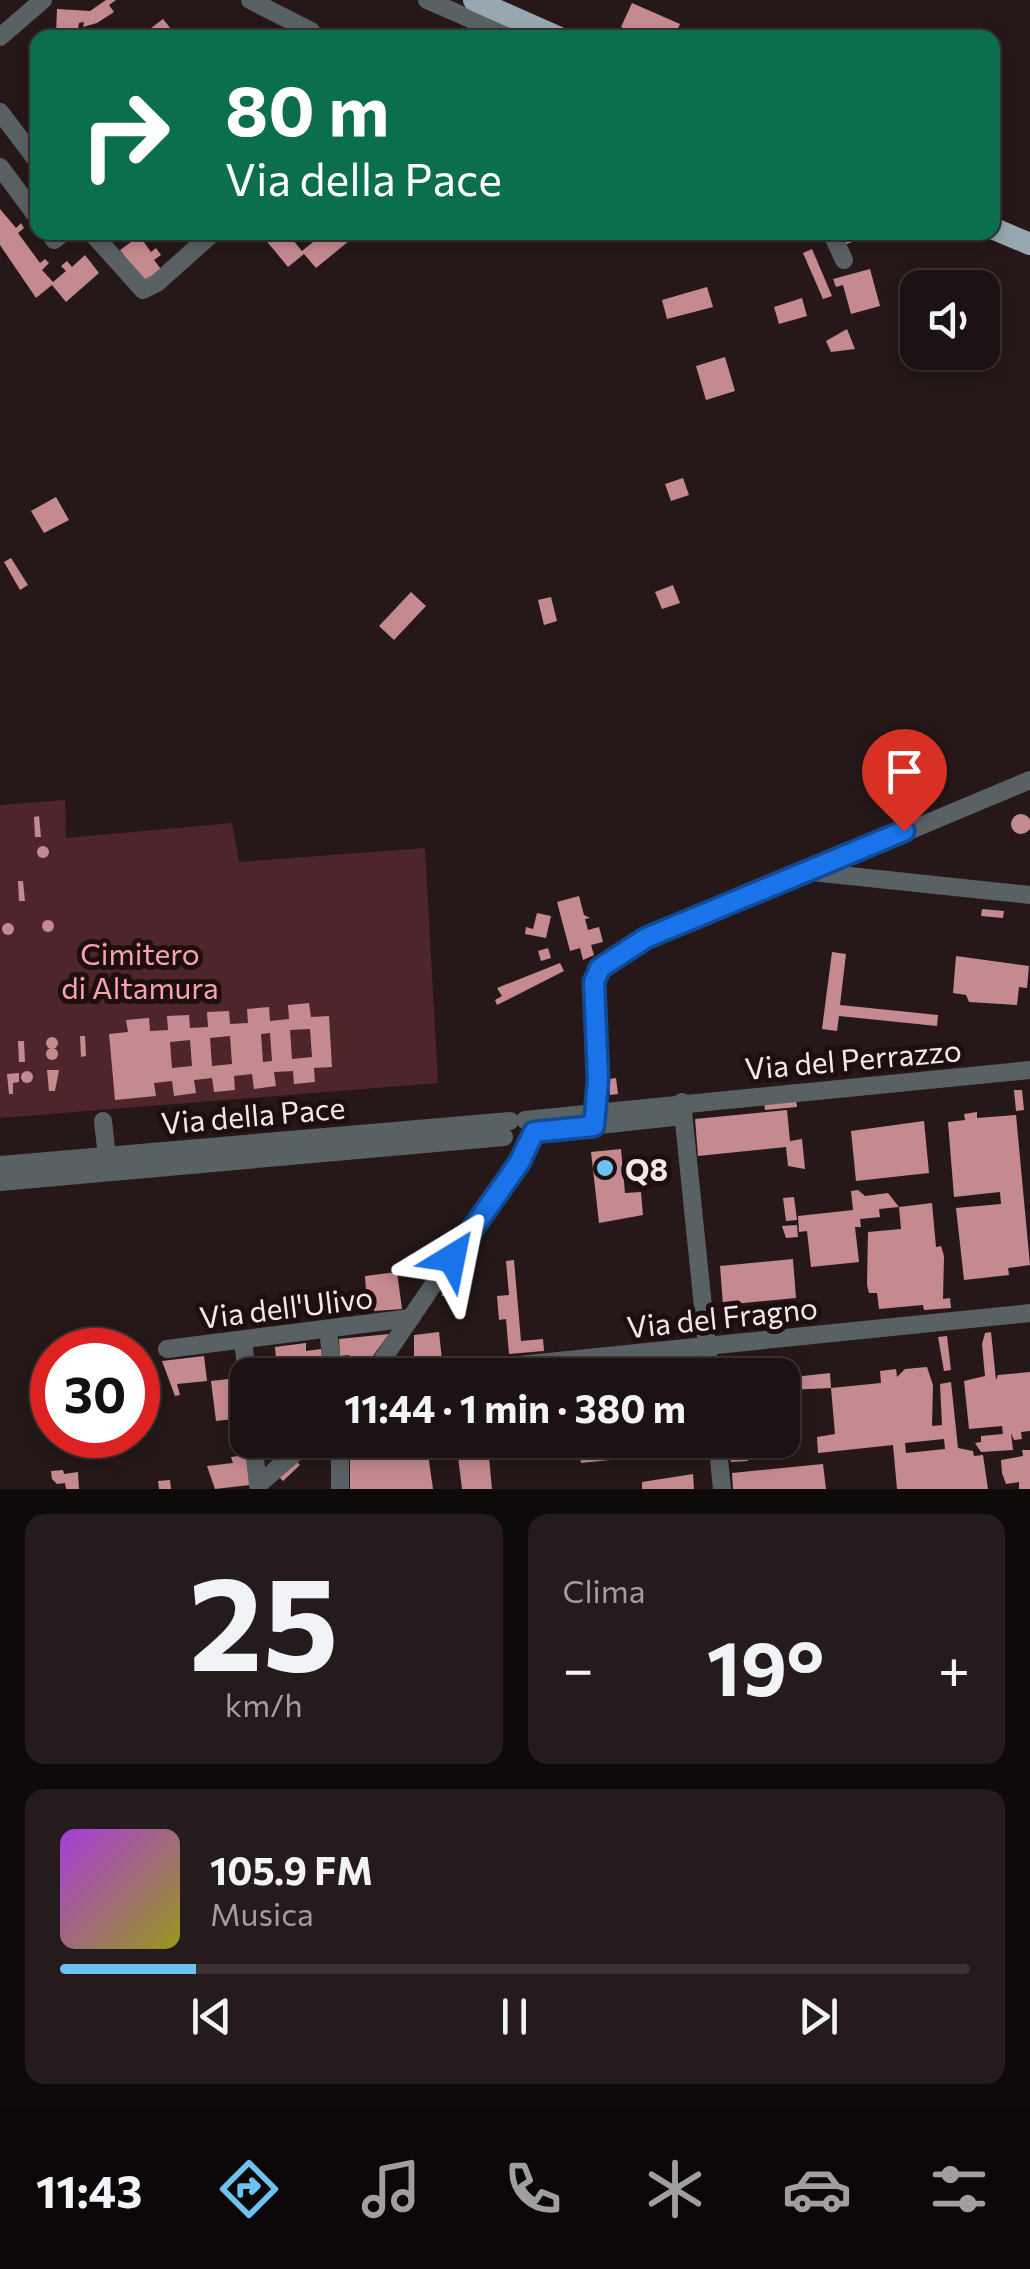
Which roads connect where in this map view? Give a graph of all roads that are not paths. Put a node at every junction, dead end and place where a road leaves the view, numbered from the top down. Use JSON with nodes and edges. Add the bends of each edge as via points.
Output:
{"nodes":[{"id":1,"x":42,"y":0,"type":"edge"},
{"id":2,"x":250,"y":0,"type":"edge"},
{"id":3,"x":427,"y":0,"type":"edge"},
{"id":4,"x":474,"y":0,"type":"edge"},
{"id":5,"x":309,"y":30,"type":"edge"},
{"id":6,"x":496,"y":30,"type":"edge"},
{"id":7,"x":542,"y":30,"type":"edge"},
{"id":8,"x":0,"y":37,"type":"edge"},
{"id":9,"x":0,"y":112,"type":"edge"},
{"id":10,"x":30,"y":151,"type":"edge"},
{"id":11,"x":0,"y":167,"type":"edge"},
{"id":12,"x":30,"y":207,"type":"edge"},
{"id":13,"x":1000,"y":231,"type":"edge"},
{"id":14,"x":98,"y":240,"type":"edge"},
{"id":15,"x":205,"y":240,"type":"edge"},
{"id":16,"x":834,"y":240,"type":"edge"},
{"id":17,"x":1030,"y":244,"type":"edge"},
{"id":18,"x":844,"y":260,"type":"dead end"},
{"id":19,"x":1030,"y":780,"type":"edge"},
{"id":20,"x":811,"y":872,"type":"junction"},
{"id":21,"x":1030,"y":895,"type":"edge"},
{"id":22,"x":1030,"y":1070,"type":"edge"},
{"id":23,"x":682,"y":1109,"type":"junction"},
{"id":24,"x":595,"y":1118,"type":"junction"},
{"id":25,"x":103,"y":1120,"type":"dead end"},
{"id":26,"x":519,"y":1138,"type":"junction"},
{"id":27,"x":107,"y":1163,"type":"junction"},
{"id":28,"x":0,"y":1165,"type":"edge"},
{"id":29,"x":0,"y":1182,"type":"edge"},
{"id":30,"x":1030,"y":1312,"type":"edge"},
{"id":31,"x":411,"y":1318,"type":"junction"},
{"id":32,"x":328,"y":1329,"type":"junction"},
{"id":33,"x":243,"y":1340,"type":"junction"},
{"id":34,"x":707,"y":1346,"type":"junction"},
{"id":35,"x":167,"y":1349,"type":"dead end"},
{"id":36,"x":245,"y":1358,"type":"edge"},
{"id":37,"x":331,"y":1358,"type":"edge"},
{"id":38,"x":384,"y":1358,"type":"edge"},
{"id":39,"x":588,"y":1358,"type":"edge"},
{"id":40,"x":708,"y":1358,"type":"edge"},
{"id":41,"x":255,"y":1458,"type":"edge"},
{"id":42,"x":289,"y":1458,"type":"edge"},
{"id":43,"x":340,"y":1458,"type":"edge"},
{"id":44,"x":719,"y":1458,"type":"edge"},
{"id":45,"x":340,"y":1489,"type":"edge"},
{"id":46,"x":722,"y":1489,"type":"edge"}],
"edges":[{"from":1,"to":8,"type":"street"},
{"from":2,"to":5,"type":"street"},
{"from":3,"to":6,"type":"street"},
{"from":4,"to":7,"type":"main road"},
{"from":9,"to":10,"type":"street"},
{"from":11,"to":12,"type":"street"},
{"from":13,"to":17,"type":"main road"},
{"from":14,"to":15,"type":"street","via":[[143,290]]},
{"from":16,"to":18,"type":"street"},
{"from":19,"to":20,"type":"street"},
{"from":20,"to":21,"type":"street"},
{"from":20,"to":24,"type":"street","via":[[646,938],[600,968],[594,982]]},
{"from":22,"to":23,"type":"street","name":"Via del Perrazzo"},
{"from":23,"to":24,"type":"street","name":"Via della Pace"},
{"from":23,"to":34,"type":"street"},
{"from":24,"to":26,"type":"street","name":"Via della Pace"},
{"from":25,"to":27,"type":"street"},
{"from":26,"to":27,"type":"street","name":"Via della Pace"},
{"from":26,"to":31,"type":"street"},
{"from":27,"to":28,"type":"street","name":"Via della Pace"},
{"from":27,"to":29,"type":"street","name":"Via della Pace"},
{"from":30,"to":34,"type":"street","name":"Via del Fragno"},
{"from":31,"to":32,"type":"street","name":"Via dell'Ulivo"},
{"from":31,"to":38,"type":"street"},
{"from":32,"to":33,"type":"street","name":"Via dell'Ulivo"},
{"from":32,"to":37,"type":"street"},
{"from":33,"to":35,"type":"street","name":"Via dell'Ulivo"},
{"from":33,"to":36,"type":"street"},
{"from":34,"to":39,"type":"street","name":"Via del Fragno"},
{"from":34,"to":40,"type":"street"},
{"from":41,"to":42,"type":"street","via":[[258,1485]]},
{"from":43,"to":45,"type":"street"},
{"from":44,"to":46,"type":"street"}]}
